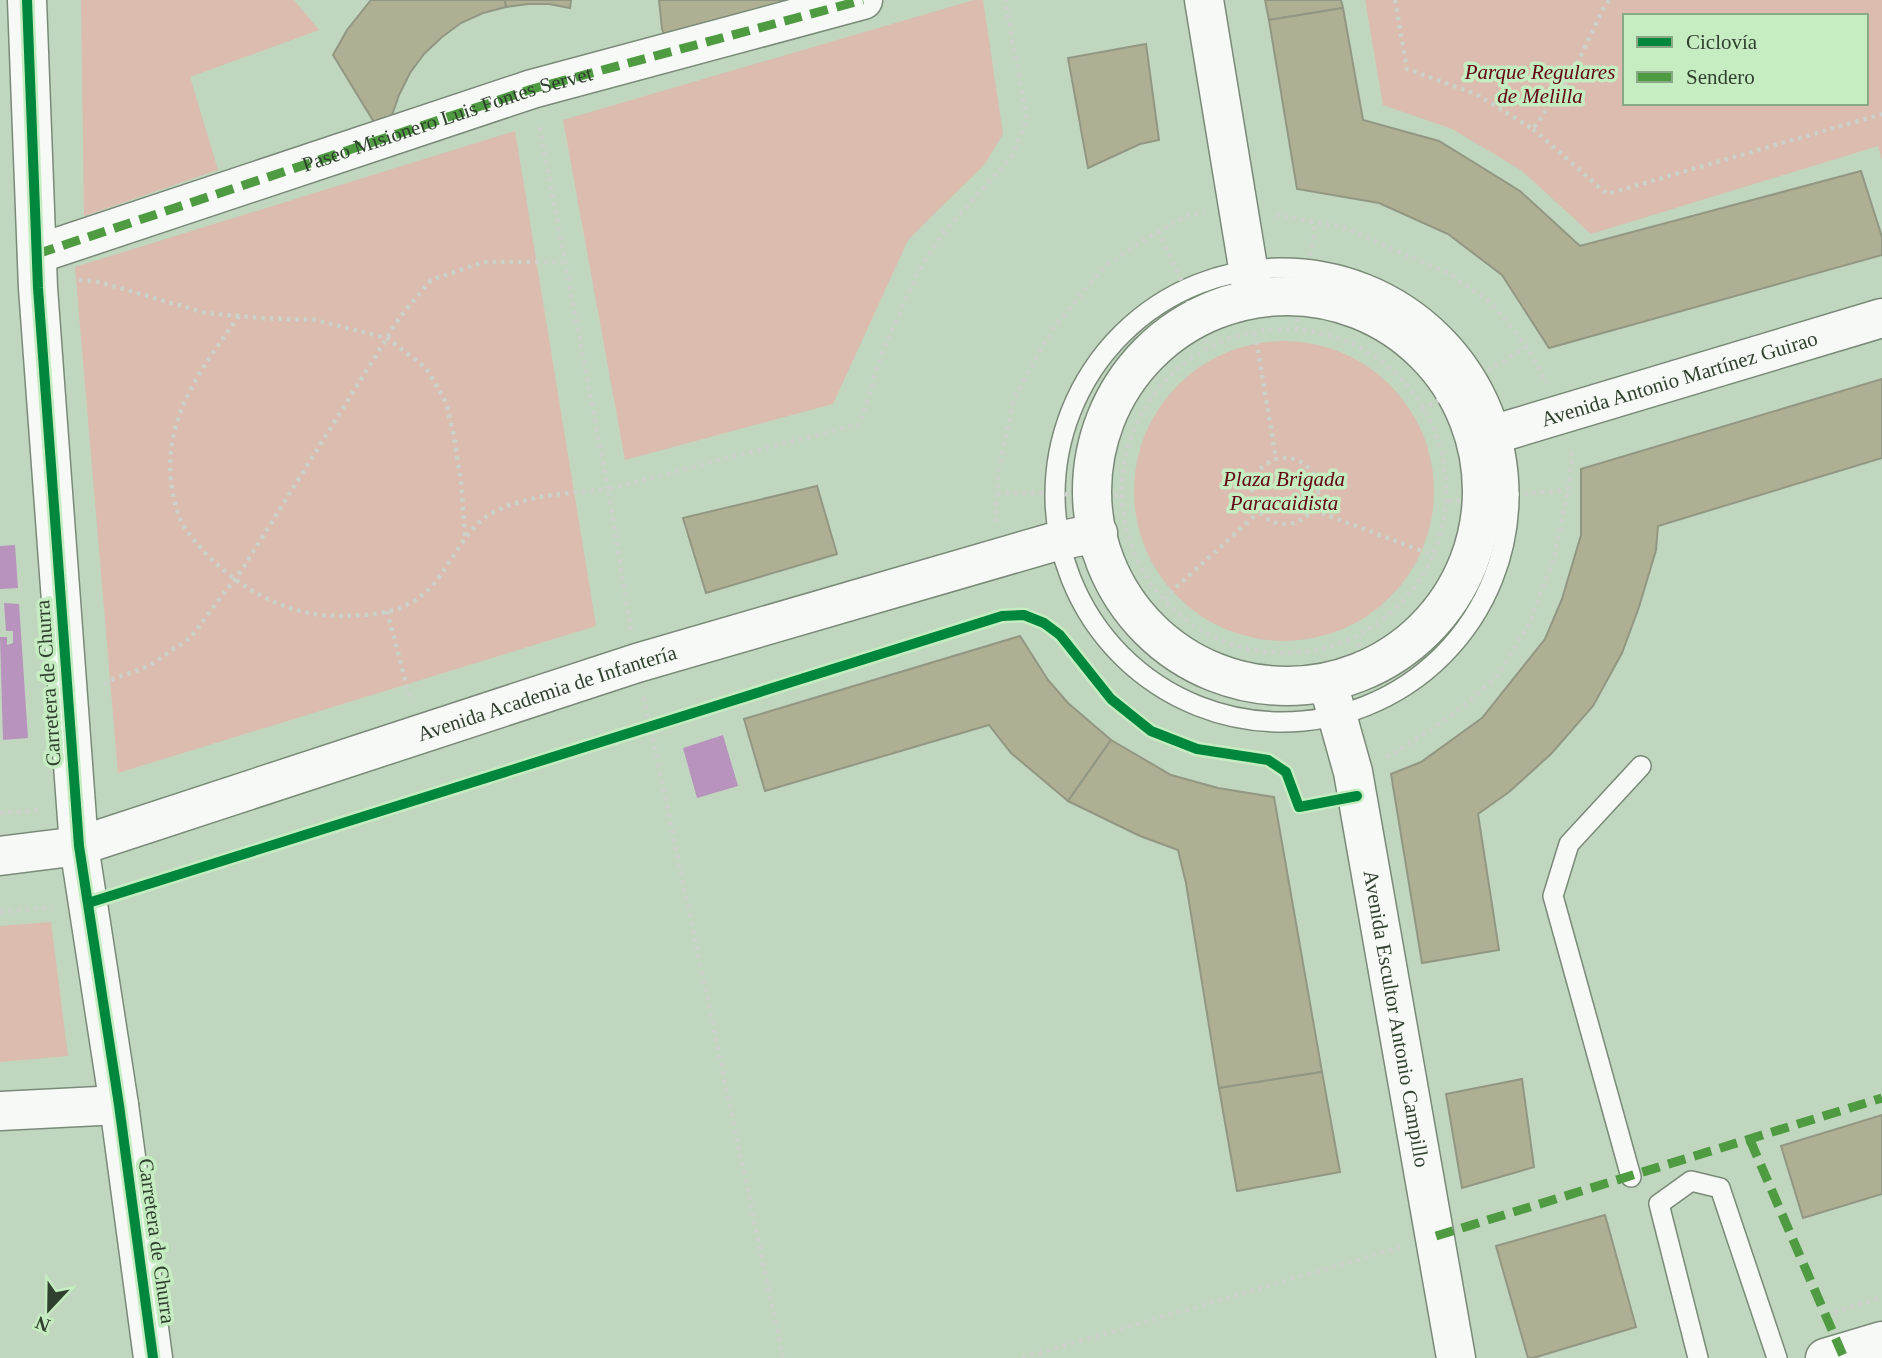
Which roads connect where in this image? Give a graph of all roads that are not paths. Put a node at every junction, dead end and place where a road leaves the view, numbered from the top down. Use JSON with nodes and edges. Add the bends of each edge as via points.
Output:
{"nodes":[{"id":1,"x":27,"y":0,"type":"edge"},
{"id":2,"x":863,"y":0,"type":"edge"},
{"id":3,"x":1204,"y":0,"type":"edge"},
{"id":4,"x":37,"y":264,"type":"junction"},
{"id":5,"x":1253,"y":299,"type":"junction"},
{"id":6,"x":1882,"y":318,"type":"edge"},
{"id":7,"x":1490,"y":437,"type":"junction"},
{"id":8,"x":1092,"y":505,"type":"junction"},
{"id":9,"x":1057,"y":541,"type":"junction"},
{"id":10,"x":1332,"y":699,"type":"junction"},
{"id":11,"x":1642,"y":766,"type":"dead end"},
{"id":12,"x":79,"y":846,"type":"junction"},
{"id":13,"x":0,"y":856,"type":"edge"},
{"id":14,"x":118,"y":1105,"type":"junction"},
{"id":15,"x":0,"y":1111,"type":"edge"},
{"id":16,"x":1631,"y":1177,"type":"dead end"},
{"id":17,"x":1882,"y":1341,"type":"edge"},
{"id":18,"x":153,"y":1358,"type":"edge"},
{"id":19,"x":1456,"y":1358,"type":"edge"},
{"id":20,"x":1698,"y":1358,"type":"edge"},
{"id":21,"x":1777,"y":1358,"type":"edge"},
{"id":22,"x":1825,"y":1358,"type":"edge"}],
"edges":[{"from":1,"to":4,"type":"street","name":"Carretera de Churra"},
{"from":2,"to":4,"type":"street","name":"Paseo Misionero Luis Fontes Servet","via":[[532,89]]},
{"from":3,"to":5,"type":"street"},
{"from":4,"to":12,"type":"street","name":"Carretera de Churra"},
{"from":5,"to":7,"type":"street","via":[[1301,298],[1345,304],[1388,324],[1467,383],[1468,416]]},
{"from":5,"to":8,"type":"street","via":[[1195,317],[1149,351],[1115,394],[1096,444]]},
{"from":6,"to":7,"type":"street","name":"Avenida Antonio Martínez Guirao"},
{"from":7,"to":10,"type":"street","via":[[1472,556],[1447,606],[1408,646],[1359,674]]},
{"from":8,"to":9,"type":"street","name":"Avenida Academia de Infantería"},
{"from":8,"to":10,"type":"street","via":[[1115,588],[1154,636],[1206,670]]},
{"from":9,"to":10,"type":"lane","via":[[1077,601],[1119,653],[1158,690],[1208,715],[1271,724]]},
{"from":9,"to":12,"type":"street","name":"Avenida Academia de Infantería","via":[[637,663]]},
{"from":10,"to":19,"type":"street","name":"Avenida Escultor Antonio Campillo","via":[[1353,772]]},
{"from":11,"to":16,"type":"lane","via":[[1569,844],[1553,896]]},
{"from":12,"to":13,"type":"street","name":"Avenida Academia de Infantería"},
{"from":12,"to":14,"type":"street","name":"Carretera de Churra"},
{"from":14,"to":15,"type":"street"},
{"from":14,"to":18,"type":"street","name":"Carretera de Churra"},
{"from":17,"to":22,"type":"street"},
{"from":20,"to":21,"type":"lane","via":[[1659,1204],[1691,1181],[1720,1188]]}]}
